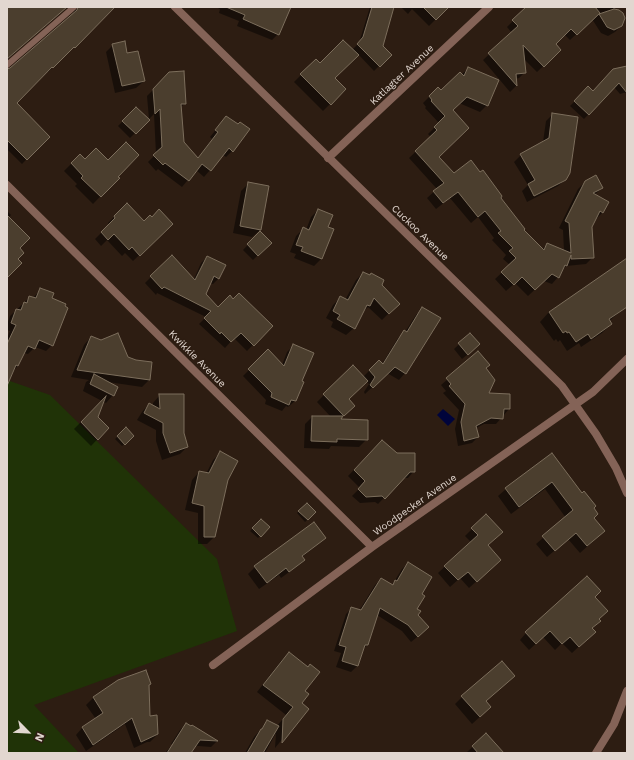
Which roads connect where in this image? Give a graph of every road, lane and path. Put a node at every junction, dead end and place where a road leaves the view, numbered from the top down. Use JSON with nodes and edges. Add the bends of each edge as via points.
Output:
{"nodes":[{"id":1,"x":74,"y":7,"type":"edge"},
{"id":2,"x":175,"y":7,"type":"edge"},
{"id":3,"x":489,"y":7,"type":"edge"},
{"id":4,"x":7,"y":65,"type":"edge"},
{"id":5,"x":328,"y":158,"type":"junction"},
{"id":6,"x":7,"y":185,"type":"edge"},
{"id":7,"x":627,"y":359,"type":"edge"},
{"id":8,"x":576,"y":404,"type":"junction"},
{"id":9,"x":627,"y":493,"type":"edge"},
{"id":10,"x":372,"y":547,"type":"junction"},
{"id":11,"x":213,"y":665,"type":"dead end"},
{"id":12,"x":627,"y":691,"type":"edge"},
{"id":13,"x":596,"y":753,"type":"edge"}],
"edges":[{"from":1,"to":4,"type":"lane"},
{"from":2,"to":5,"type":"street","name":"Cuckoo Avenue"},
{"from":3,"to":5,"type":"street","name":"Katlagter Avenue"},
{"from":5,"to":8,"type":"street","name":"Cuckoo Avenue","via":[[562,386]]},
{"from":6,"to":10,"type":"street","name":"Kwikkie Avenue"},
{"from":7,"to":8,"type":"street","name":"Woodpecker Avenue","via":[[594,392]]},
{"from":8,"to":9,"type":"street","name":"Cuckoo Avenue","via":[[616,468]]},
{"from":8,"to":10,"type":"street","name":"Woodpecker Avenue"},
{"from":10,"to":11,"type":"street","name":"Woodpecker Avenue"},
{"from":12,"to":13,"type":"street","via":[[614,724]]}]}
